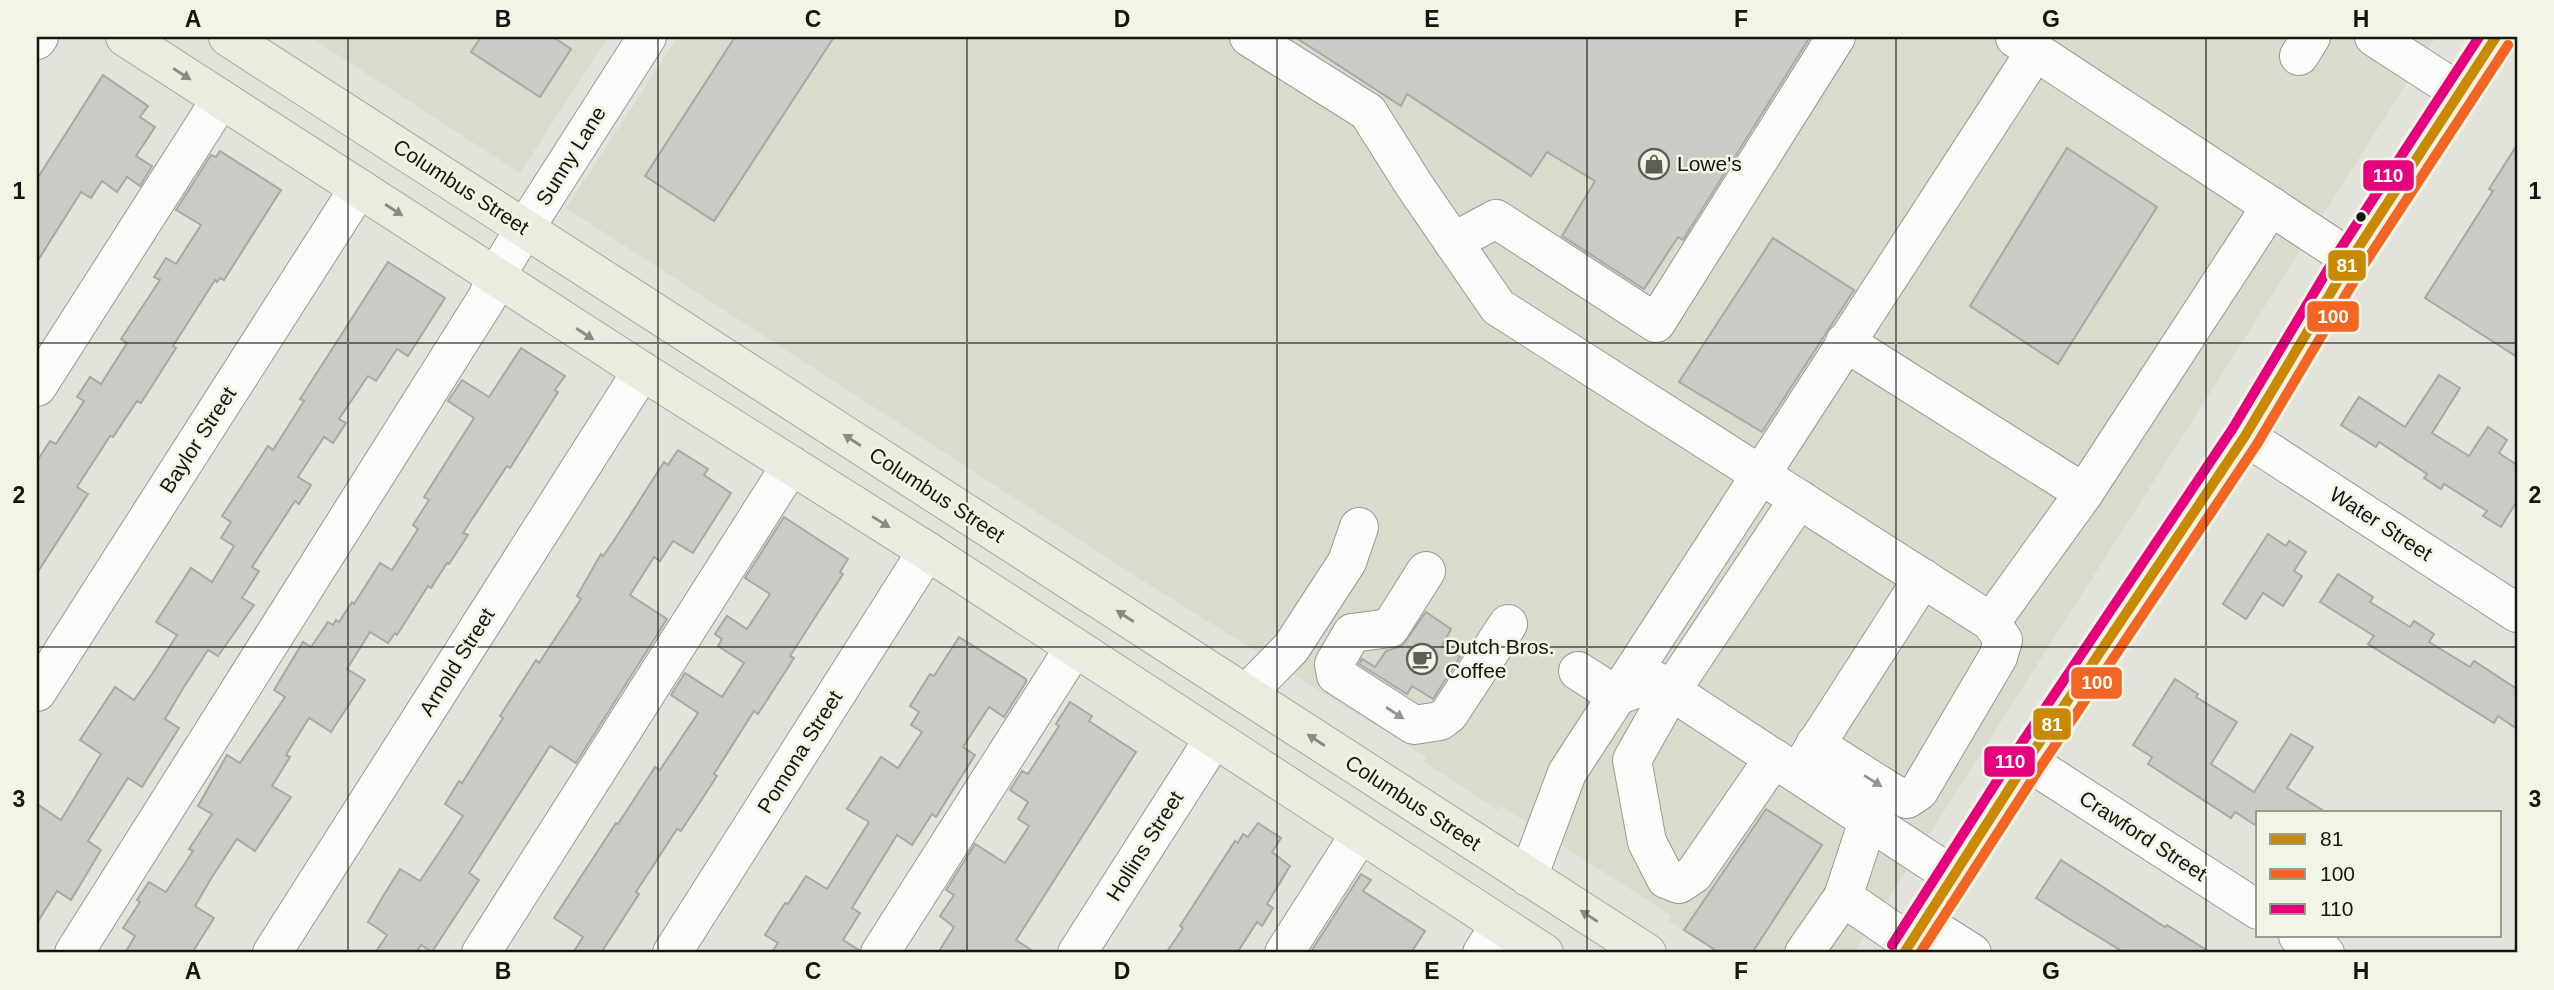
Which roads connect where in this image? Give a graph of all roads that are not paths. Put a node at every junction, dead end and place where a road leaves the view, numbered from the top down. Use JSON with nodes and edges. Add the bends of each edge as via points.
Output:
{"nodes":[{"id":1,"x":125,"y":37,"type":"edge"},
{"id":2,"x":228,"y":37,"type":"edge"},
{"id":3,"x":647,"y":37,"type":"edge"},
{"id":4,"x":1249,"y":37,"type":"edge"},
{"id":5,"x":1836,"y":37,"type":"edge"},
{"id":6,"x":2374,"y":37,"type":"edge"},
{"id":7,"x":2496,"y":37,"type":"edge"},
{"id":8,"x":2024,"y":44,"type":"edge"},
{"id":9,"x":2459,"y":92,"type":"junction"},
{"id":10,"x":221,"y":99,"type":"junction"},
{"id":11,"x":359,"y":188,"type":"junction"},
{"id":12,"x":2271,"y":206,"type":"junction"},
{"id":13,"x":525,"y":228,"type":"junction"},
{"id":14,"x":1453,"y":242,"type":"junction"},
{"id":15,"x":2351,"y":259,"type":"junction"},
{"id":16,"x":496,"y":276,"type":"junction"},
{"id":17,"x":1845,"y":342,"type":"junction"},
{"id":18,"x":642,"y":371,"type":"junction"},
{"id":19,"x":37,"y":387,"type":"edge"},
{"id":20,"x":2245,"y":436,"type":"junction"},
{"id":21,"x":790,"y":465,"type":"junction"},
{"id":22,"x":1759,"y":474,"type":"junction"},
{"id":23,"x":2084,"y":493,"type":"junction"},
{"id":24,"x":1799,"y":499,"type":"junction"},
{"id":25,"x":950,"y":503,"type":"junction"},
{"id":26,"x":1359,"y":527,"type":"dead end"},
{"id":27,"x":927,"y":551,"type":"junction"},
{"id":28,"x":1426,"y":571,"type":"dead end"},
{"id":29,"x":1923,"y":578,"type":"junction"},
{"id":30,"x":2517,"y":613,"type":"edge"},
{"id":31,"x":1991,"y":622,"type":"junction"},
{"id":32,"x":1508,"y":624,"type":"dead end"},
{"id":33,"x":1074,"y":648,"type":"junction"},
{"id":34,"x":1578,"y":671,"type":"dead end"},
{"id":35,"x":1671,"y":691,"type":"junction"},
{"id":36,"x":37,"y":692,"type":"edge"},
{"id":37,"x":1246,"y":694,"type":"junction"},
{"id":38,"x":1617,"y":696,"type":"junction"},
{"id":39,"x":1213,"y":740,"type":"junction"},
{"id":40,"x":1795,"y":759,"type":"junction"},
{"id":41,"x":2027,"y":761,"type":"junction"},
{"id":42,"x":1868,"y":821,"type":"junction"},
{"id":43,"x":1360,"y":834,"type":"junction"},
{"id":44,"x":1953,"y":876,"type":"junction"},
{"id":45,"x":1528,"y":877,"type":"junction"},
{"id":46,"x":1843,"y":897,"type":"junction"},
{"id":47,"x":2256,"y":909,"type":"edge"},
{"id":48,"x":2300,"y":937,"type":"edge"},
{"id":49,"x":1491,"y":939,"type":"edge"},
{"id":50,"x":1912,"y":940,"type":"edge"},
{"id":51,"x":74,"y":953,"type":"edge"},
{"id":52,"x":272,"y":953,"type":"edge"},
{"id":53,"x":481,"y":953,"type":"edge"},
{"id":54,"x":673,"y":953,"type":"edge"},
{"id":55,"x":880,"y":953,"type":"edge"},
{"id":56,"x":1077,"y":953,"type":"edge"},
{"id":57,"x":1284,"y":953,"type":"edge"},
{"id":58,"x":1544,"y":953,"type":"edge"},
{"id":59,"x":1647,"y":953,"type":"edge"},
{"id":60,"x":1804,"y":953,"type":"edge"},
{"id":61,"x":1972,"y":953,"type":"edge"},
{"id":62,"x":2325,"y":953,"type":"edge"}],
"edges":[{"from":1,"to":10,"type":"main road","one_way":true},
{"from":2,"to":13,"type":"main road","name":"Columbus Street"},
{"from":3,"to":13,"type":"street","name":"Sunny Lane"},
{"from":4,"to":14,"type":"street","via":[[1368,112]]},
{"from":5,"to":14,"type":"street","via":[[1656,323],[1496,219]]},
{"from":6,"to":9,"type":"street"},
{"from":7,"to":9,"type":"main road"},
{"from":8,"to":12,"type":"street"},
{"from":8,"to":17,"type":"street"},
{"from":9,"to":15,"type":"main road"},
{"from":10,"to":11,"type":"main road"},
{"from":10,"to":19,"type":"street"},
{"from":11,"to":16,"type":"main road","one_way":true},
{"from":11,"to":36,"type":"street","name":"Baylor Street"},
{"from":12,"to":15,"type":"street"},
{"from":12,"to":23,"type":"street"},
{"from":13,"to":16,"type":"street","name":"Sunny Lane"},
{"from":25,"to":13,"type":"main road","name":"Columbus Street","one_way":true},
{"from":14,"to":22,"type":"street","via":[[1499,307]]},
{"from":15,"to":20,"type":"main road"},
{"from":16,"to":18,"type":"main road","one_way":true},
{"from":16,"to":51,"type":"street","name":"Sunny Lane","via":[[487,298]]},
{"from":17,"to":22,"type":"street"},
{"from":17,"to":23,"type":"street"},
{"from":18,"to":21,"type":"main road"},
{"from":18,"to":52,"type":"street","name":"Arnold Street"},
{"from":20,"to":30,"type":"street","name":"Water Street"},
{"from":20,"to":41,"type":"main road"},
{"from":21,"to":27,"type":"main road","one_way":true},
{"from":21,"to":53,"type":"street"},
{"from":22,"to":24,"type":"street"},
{"from":22,"to":38,"type":"street"},
{"from":23,"to":31,"type":"street"},
{"from":24,"to":29,"type":"street"},
{"from":24,"to":35,"type":"street"},
{"from":25,"to":27,"type":"main road"},
{"from":37,"to":25,"type":"main road","name":"Columbus Street","one_way":true},
{"from":26,"to":37,"type":"street","via":[[1347,562],[1291,648]]},
{"from":27,"to":33,"type":"main road"},
{"from":27,"to":54,"type":"street","name":"Pomona Street"},
{"from":28,"to":32,"type":"street","one_way":true,"via":[[1390,628],[1352,634],[1334,664],[1336,675],[1414,726],[1440,721]]},
{"from":29,"to":31,"type":"street"},
{"from":29,"to":40,"type":"street"},
{"from":40,"to":31,"type":"street","one_way":true,"via":[[1908,799],[1919,791],[1998,657],[2003,640]]},
{"from":33,"to":39,"type":"main road"},
{"from":33,"to":55,"type":"street"},
{"from":34,"to":38,"type":"street"},
{"from":35,"to":38,"type":"street","via":[[1656,681]]},
{"from":35,"to":40,"type":"street"},
{"from":35,"to":40,"type":"street","via":[[1632,760],[1647,842],[1666,879],[1679,884],[1694,874]]},
{"from":37,"to":39,"type":"main road"},
{"from":45,"to":37,"type":"main road","name":"Columbus Street","one_way":true},
{"from":38,"to":45,"type":"street","via":[[1567,773]]},
{"from":39,"to":43,"type":"main road"},
{"from":39,"to":56,"type":"street","name":"Hollins Street"},
{"from":40,"to":42,"type":"street"},
{"from":41,"to":44,"type":"main road"},
{"from":41,"to":47,"type":"street","name":"Crawford Street"},
{"from":42,"to":44,"type":"street"},
{"from":42,"to":46,"type":"street"},
{"from":43,"to":49,"type":"main road"},
{"from":43,"to":57,"type":"street"},
{"from":44,"to":50,"type":"main road"},
{"from":45,"to":49,"type":"main road"},
{"from":59,"to":45,"type":"main road","name":"Columbus Street","one_way":true},
{"from":46,"to":50,"type":"street"},
{"from":46,"to":60,"type":"street"},
{"from":48,"to":62,"type":"street"},
{"from":49,"to":58,"type":"main road"},
{"from":50,"to":61,"type":"street"}]}
